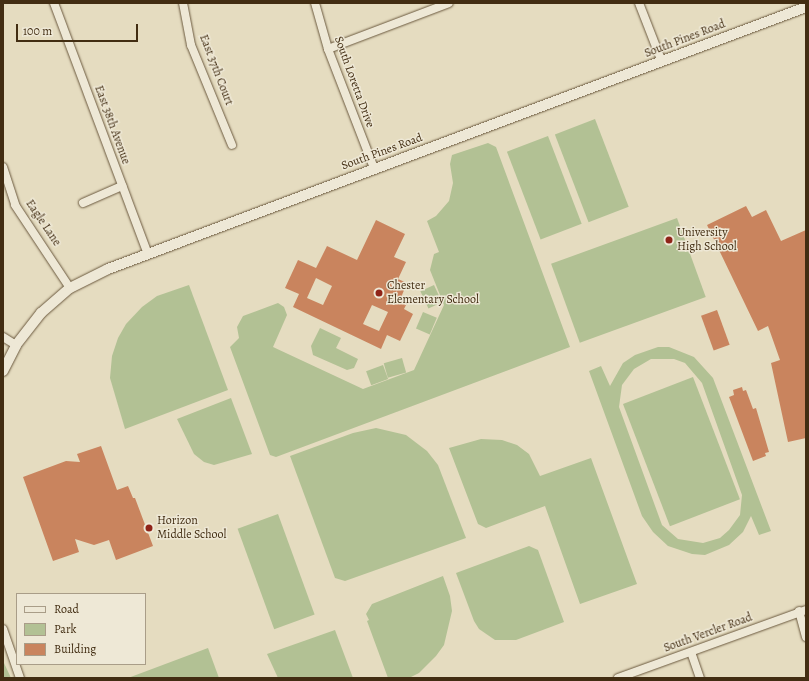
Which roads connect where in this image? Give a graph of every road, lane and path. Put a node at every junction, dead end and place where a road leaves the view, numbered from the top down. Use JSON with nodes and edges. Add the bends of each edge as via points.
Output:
{"nodes":[{"id":1,"x":54,"y":3,"type":"edge"},
{"id":2,"x":183,"y":3,"type":"edge"},
{"id":3,"x":315,"y":3,"type":"edge"},
{"id":4,"x":449,"y":3,"type":"edge"},
{"id":5,"x":639,"y":3,"type":"edge"},
{"id":6,"x":433,"y":6,"type":"edge"},
{"id":7,"x":806,"y":7,"type":"edge"},
{"id":8,"x":328,"y":49,"type":"junction"},
{"id":9,"x":662,"y":62,"type":"junction"},
{"id":10,"x":232,"y":145,"type":"dead end"},
{"id":11,"x":3,"y":167,"type":"edge"},
{"id":12,"x":374,"y":168,"type":"junction"},
{"id":13,"x":122,"y":186,"type":"junction"},
{"id":14,"x":83,"y":203,"type":"dead end"},
{"id":15,"x":148,"y":254,"type":"junction"},
{"id":16,"x":70,"y":288,"type":"junction"},
{"id":17,"x":3,"y":337,"type":"edge"},
{"id":18,"x":16,"y":345,"type":"junction"},
{"id":19,"x":3,"y":371,"type":"edge"},
{"id":20,"x":803,"y":610,"type":"edge"},
{"id":21,"x":3,"y":629,"type":"edge"},
{"id":22,"x":806,"y":637,"type":"edge"},
{"id":23,"x":691,"y":652,"type":"junction"},
{"id":24,"x":20,"y":678,"type":"edge"},
{"id":25,"x":618,"y":678,"type":"edge"},
{"id":26,"x":700,"y":678,"type":"edge"}],
"edges":[{"from":1,"to":13,"type":"street","name":"East 38th Avenue"},
{"from":2,"to":10,"type":"street","name":"East 37th Court","via":[[191,45]]},
{"from":3,"to":8,"type":"street","name":"South Loretta Drive"},
{"from":4,"to":6,"type":"street"},
{"from":5,"to":9,"type":"street"},
{"from":6,"to":8,"type":"street"},
{"from":7,"to":9,"type":"street","name":"South Pines Road"},
{"from":8,"to":12,"type":"street","name":"South Loretta Drive"},
{"from":9,"to":12,"type":"street","name":"South Pines Road"},
{"from":11,"to":16,"type":"street","name":"Eagle Lane","via":[[15,206]]},
{"from":12,"to":15,"type":"street","name":"South Pines Road"},
{"from":13,"to":14,"type":"street"},
{"from":13,"to":15,"type":"street","name":"East 38th Avenue"},
{"from":15,"to":16,"type":"street","name":"South Pines Road","via":[[108,269]]},
{"from":16,"to":18,"type":"street","name":"South Pines Road","via":[[40,313]]},
{"from":17,"to":18,"type":"street"},
{"from":18,"to":19,"type":"street","name":"South Pines Road"},
{"from":20,"to":22,"type":"street"},
{"from":20,"to":23,"type":"street","name":"South Vercler Road"},
{"from":21,"to":24,"type":"street"},
{"from":23,"to":25,"type":"street","name":"South Vercler Road"},
{"from":23,"to":26,"type":"street"}]}
